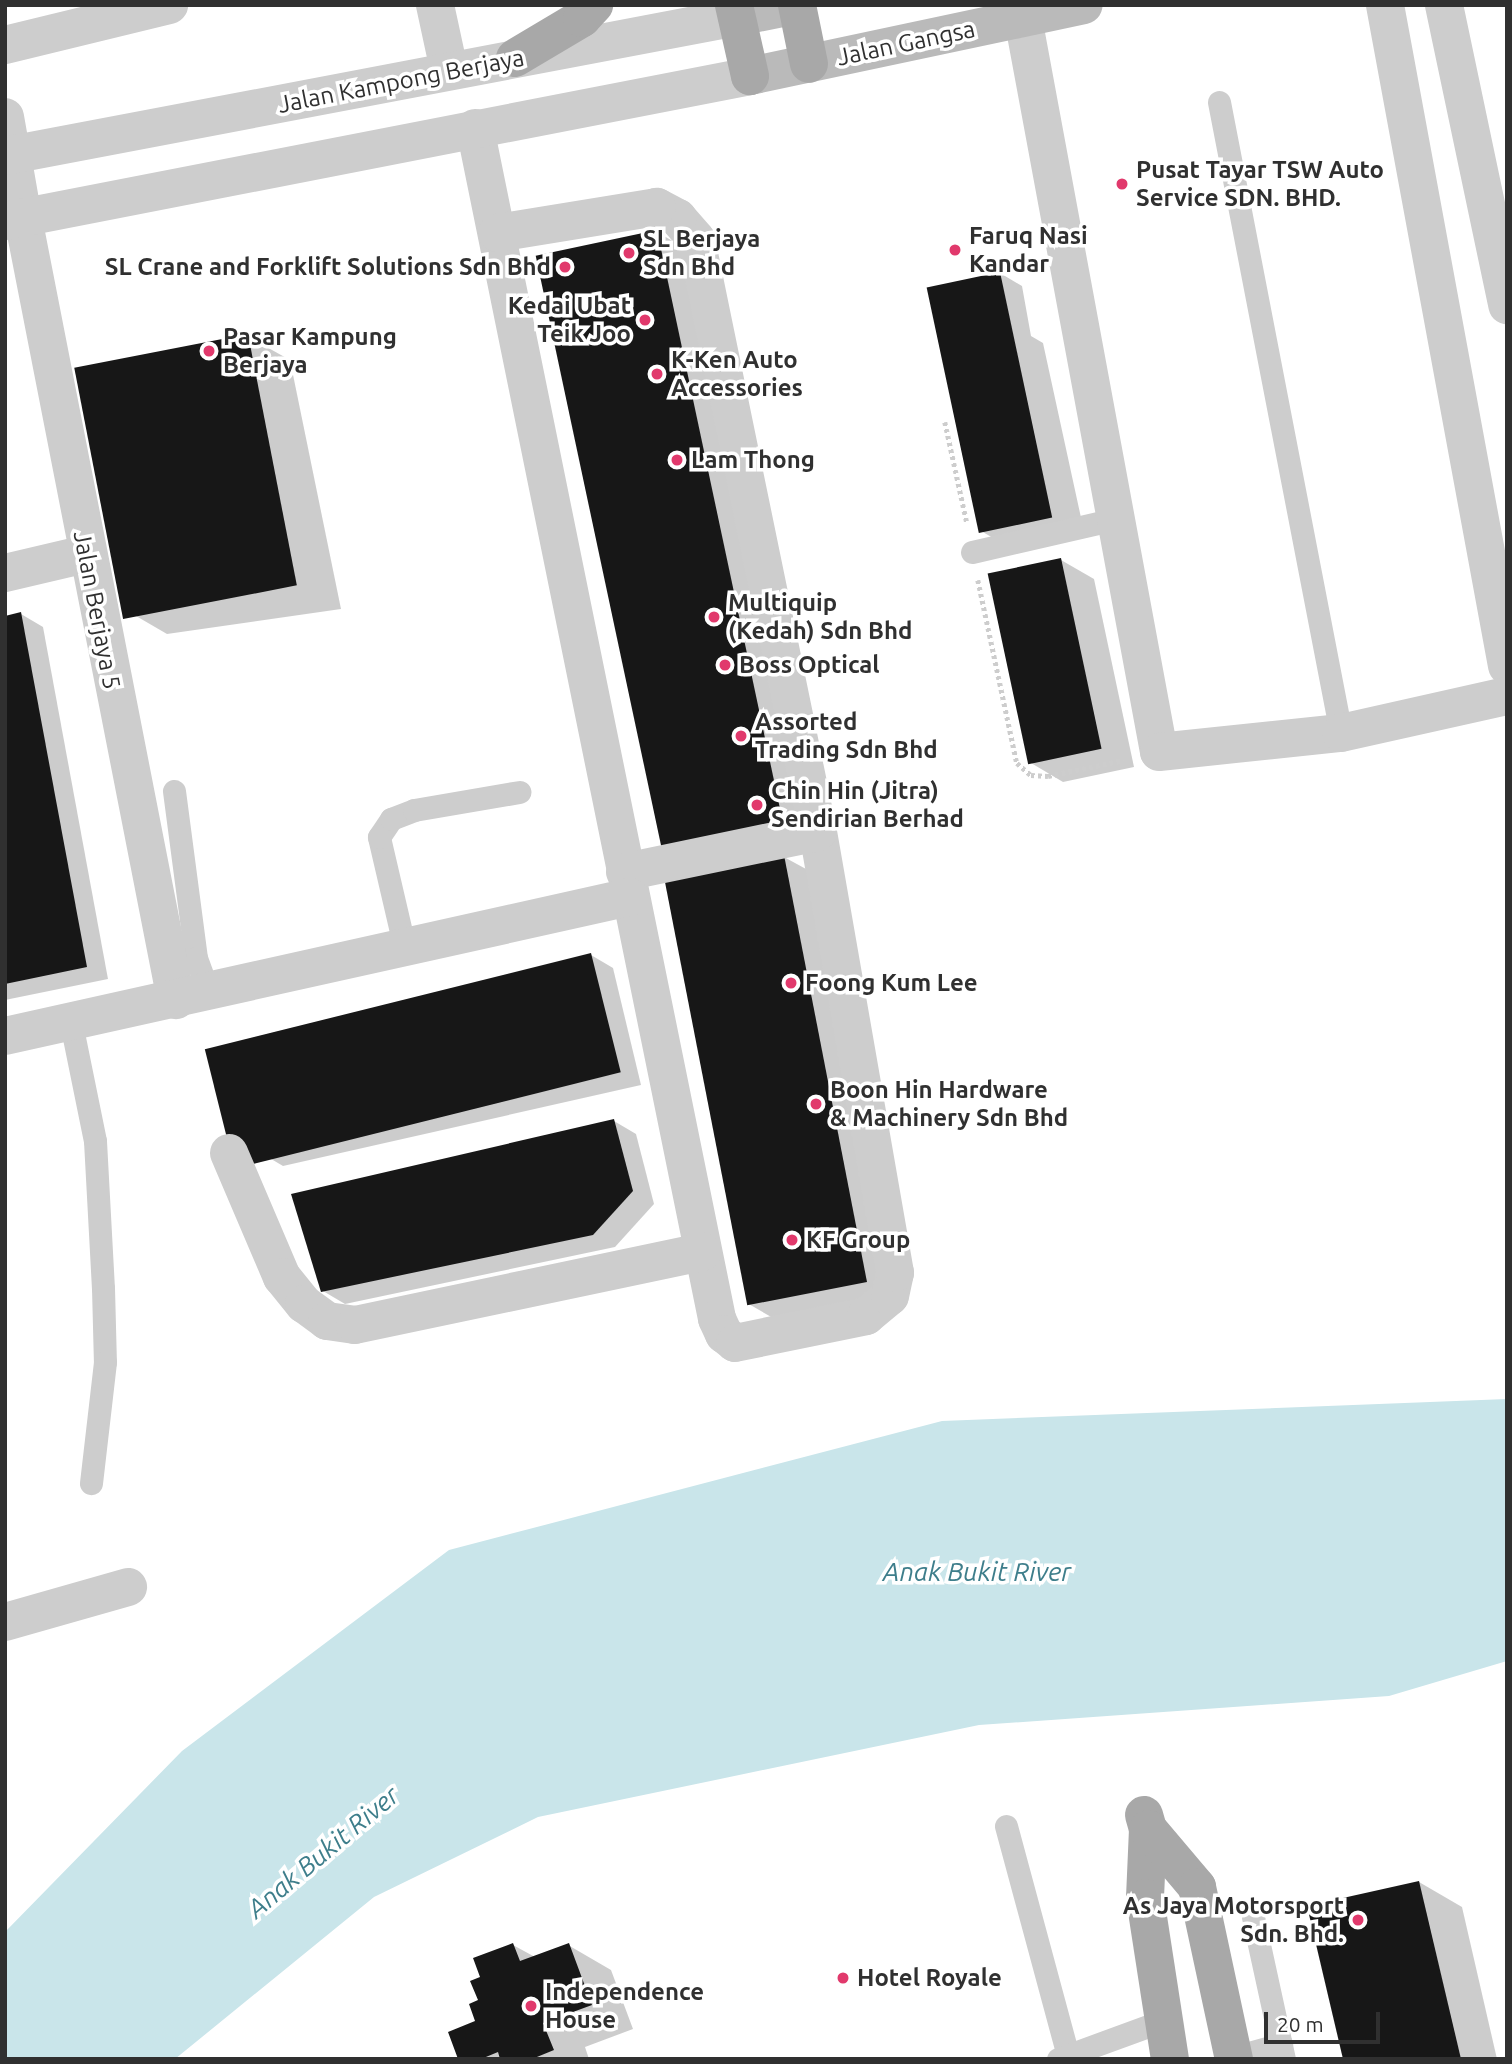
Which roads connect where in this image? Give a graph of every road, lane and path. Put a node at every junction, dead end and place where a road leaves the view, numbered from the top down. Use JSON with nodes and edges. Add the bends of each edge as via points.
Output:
{"nodes":[{"id":1,"x":169,"y":5,"type":"edge"},
{"id":2,"x":435,"y":5,"type":"edge"},
{"id":3,"x":594,"y":5,"type":"edge"},
{"id":4,"x":797,"y":5,"type":"edge"},
{"id":5,"x":1084,"y":5,"type":"edge"},
{"id":6,"x":1385,"y":5,"type":"edge"},
{"id":7,"x":1444,"y":5,"type":"edge"},
{"id":8,"x":736,"y":11,"type":"edge"},
{"id":9,"x":1023,"y":18,"type":"junction"},
{"id":10,"x":5,"y":45,"type":"edge"},
{"id":11,"x":516,"y":58,"type":"junction"},
{"id":12,"x":809,"y":64,"type":"junction"},
{"id":13,"x":449,"y":70,"type":"junction"},
{"id":14,"x":750,"y":76,"type":"junction"},
{"id":15,"x":1219,"y":102,"type":"dead end"},
{"id":16,"x":5,"y":117,"type":"edge"},
{"id":17,"x":475,"y":128,"type":"junction"},
{"id":18,"x":8,"y":155,"type":"edge"},
{"id":19,"x":14,"y":219,"type":"edge"},
{"id":20,"x":497,"y":233,"type":"junction"},
{"id":21,"x":1507,"y":305,"type":"edge"},
{"id":22,"x":945,"y":422,"type":"dead end"},
{"id":23,"x":1115,"y":519,"type":"junction"},
{"id":24,"x":972,"y":552,"type":"junction"},
{"id":25,"x":86,"y":554,"type":"junction"},
{"id":26,"x":5,"y":573,"type":"edge"},
{"id":27,"x":1507,"y":666,"type":"edge"},
{"id":28,"x":1507,"y":696,"type":"edge"},
{"id":29,"x":1341,"y":733,"type":"junction"},
{"id":30,"x":1159,"y":752,"type":"junction"},
{"id":31,"x":174,"y":791,"type":"dead end"},
{"id":32,"x":519,"y":792,"type":"dead end"},
{"id":33,"x":818,"y":832,"type":"junction"},
{"id":34,"x":628,"y":884,"type":"junction"},
{"id":35,"x":405,"y":949,"type":"junction"},
{"id":36,"x":192,"y":997,"type":"junction"},
{"id":37,"x":71,"y":1023,"type":"junction"},
{"id":38,"x":5,"y":1036,"type":"edge"},
{"id":39,"x":229,"y":1153,"type":"dead end"},
{"id":40,"x":702,"y":1252,"type":"junction"},
{"id":41,"x":91,"y":1483,"type":"dead end"},
{"id":42,"x":128,"y":1587,"type":"dead end"},
{"id":43,"x":5,"y":1622,"type":"edge"},
{"id":44,"x":1006,"y":1826,"type":"dead end"},
{"id":45,"x":1253,"y":1917,"type":"dead end"},
{"id":46,"x":1162,"y":2021,"type":"junction"},
{"id":47,"x":1282,"y":2051,"type":"edge"},
{"id":48,"x":1063,"y":2057,"type":"edge"},
{"id":49,"x":1234,"y":2058,"type":"edge"},
{"id":50,"x":1170,"y":2059,"type":"edge"}],
"edges":[{"from":1,"to":10,"type":"street"},
{"from":2,"to":13,"type":"street"},
{"from":3,"to":11,"type":"main road","via":[[582,18]]},
{"from":4,"to":8,"type":"main road","name":"Jalan Kampong Berjaya"},
{"from":4,"to":12,"type":"main road"},
{"from":5,"to":9,"type":"main road","name":"Jalan Gangsa"},
{"from":6,"to":27,"type":"street"},
{"from":7,"to":21,"type":"street"},
{"from":8,"to":11,"type":"street","name":"Jalan Kampong Berjaya"},
{"from":8,"to":14,"type":"main road"},
{"from":9,"to":12,"type":"main road","name":"Jalan Gangsa"},
{"from":9,"to":23,"type":"street"},
{"from":11,"to":13,"type":"street","name":"Jalan Kampong Berjaya"},
{"from":12,"to":14,"type":"main road","name":"Jalan Gangsa"},
{"from":13,"to":18,"type":"street","name":"Jalan Kampong Berjaya"},
{"from":14,"to":17,"type":"street"},
{"from":15,"to":29,"type":"lane"},
{"from":16,"to":18,"type":"street","name":"Jalan Berjaya 5"},
{"from":17,"to":19,"type":"street"},
{"from":17,"to":20,"type":"street"},
{"from":18,"to":19,"type":"street","name":"Jalan Berjaya 5"},
{"from":19,"to":25,"type":"street","name":"Jalan Berjaya 5"},
{"from":20,"to":33,"type":"street","via":[[657,207],[678,219],[696,239]]},
{"from":20,"to":34,"type":"street"},
{"from":22,"to":24,"type":"path"},
{"from":23,"to":24,"type":"lane"},
{"from":23,"to":30,"type":"street"},
{"from":24,"to":30,"type":"path","via":[[1017,763],[1031,775],[1048,776]]},
{"from":25,"to":26,"type":"street"},
{"from":25,"to":36,"type":"street","name":"Jalan Berjaya 5"},
{"from":28,"to":29,"type":"street"},
{"from":29,"to":30,"type":"street"},
{"from":31,"to":36,"type":"lane","via":[[196,958]]},
{"from":32,"to":35,"type":"lane","via":[[391,818],[379,837]]},
{"from":33,"to":34,"type":"street"},
{"from":33,"to":40,"type":"street","via":[[895,1273],[890,1296],[866,1316],[735,1343],[717,1319]]},
{"from":34,"to":35,"type":"street"},
{"from":34,"to":40,"type":"street"},
{"from":35,"to":36,"type":"street"},
{"from":36,"to":37,"type":"street"},
{"from":37,"to":38,"type":"street"},
{"from":37,"to":41,"type":"lane","via":[[95,1140],[103,1288],[105,1362]]},
{"from":39,"to":40,"type":"street","via":[[282,1277],[304,1304],[327,1321],[355,1325]]},
{"from":42,"to":43,"type":"street"},
{"from":44,"to":48,"type":"lane"},
{"from":45,"to":47,"type":"lane"},
{"from":46,"to":48,"type":"lane"},
{"from":46,"to":49,"type":"main road","via":[[1145,1898],[1145,1819],[1197,1886]]},
{"from":46,"to":50,"type":"main road"},
{"from":47,"to":49,"type":"lane"}]}
